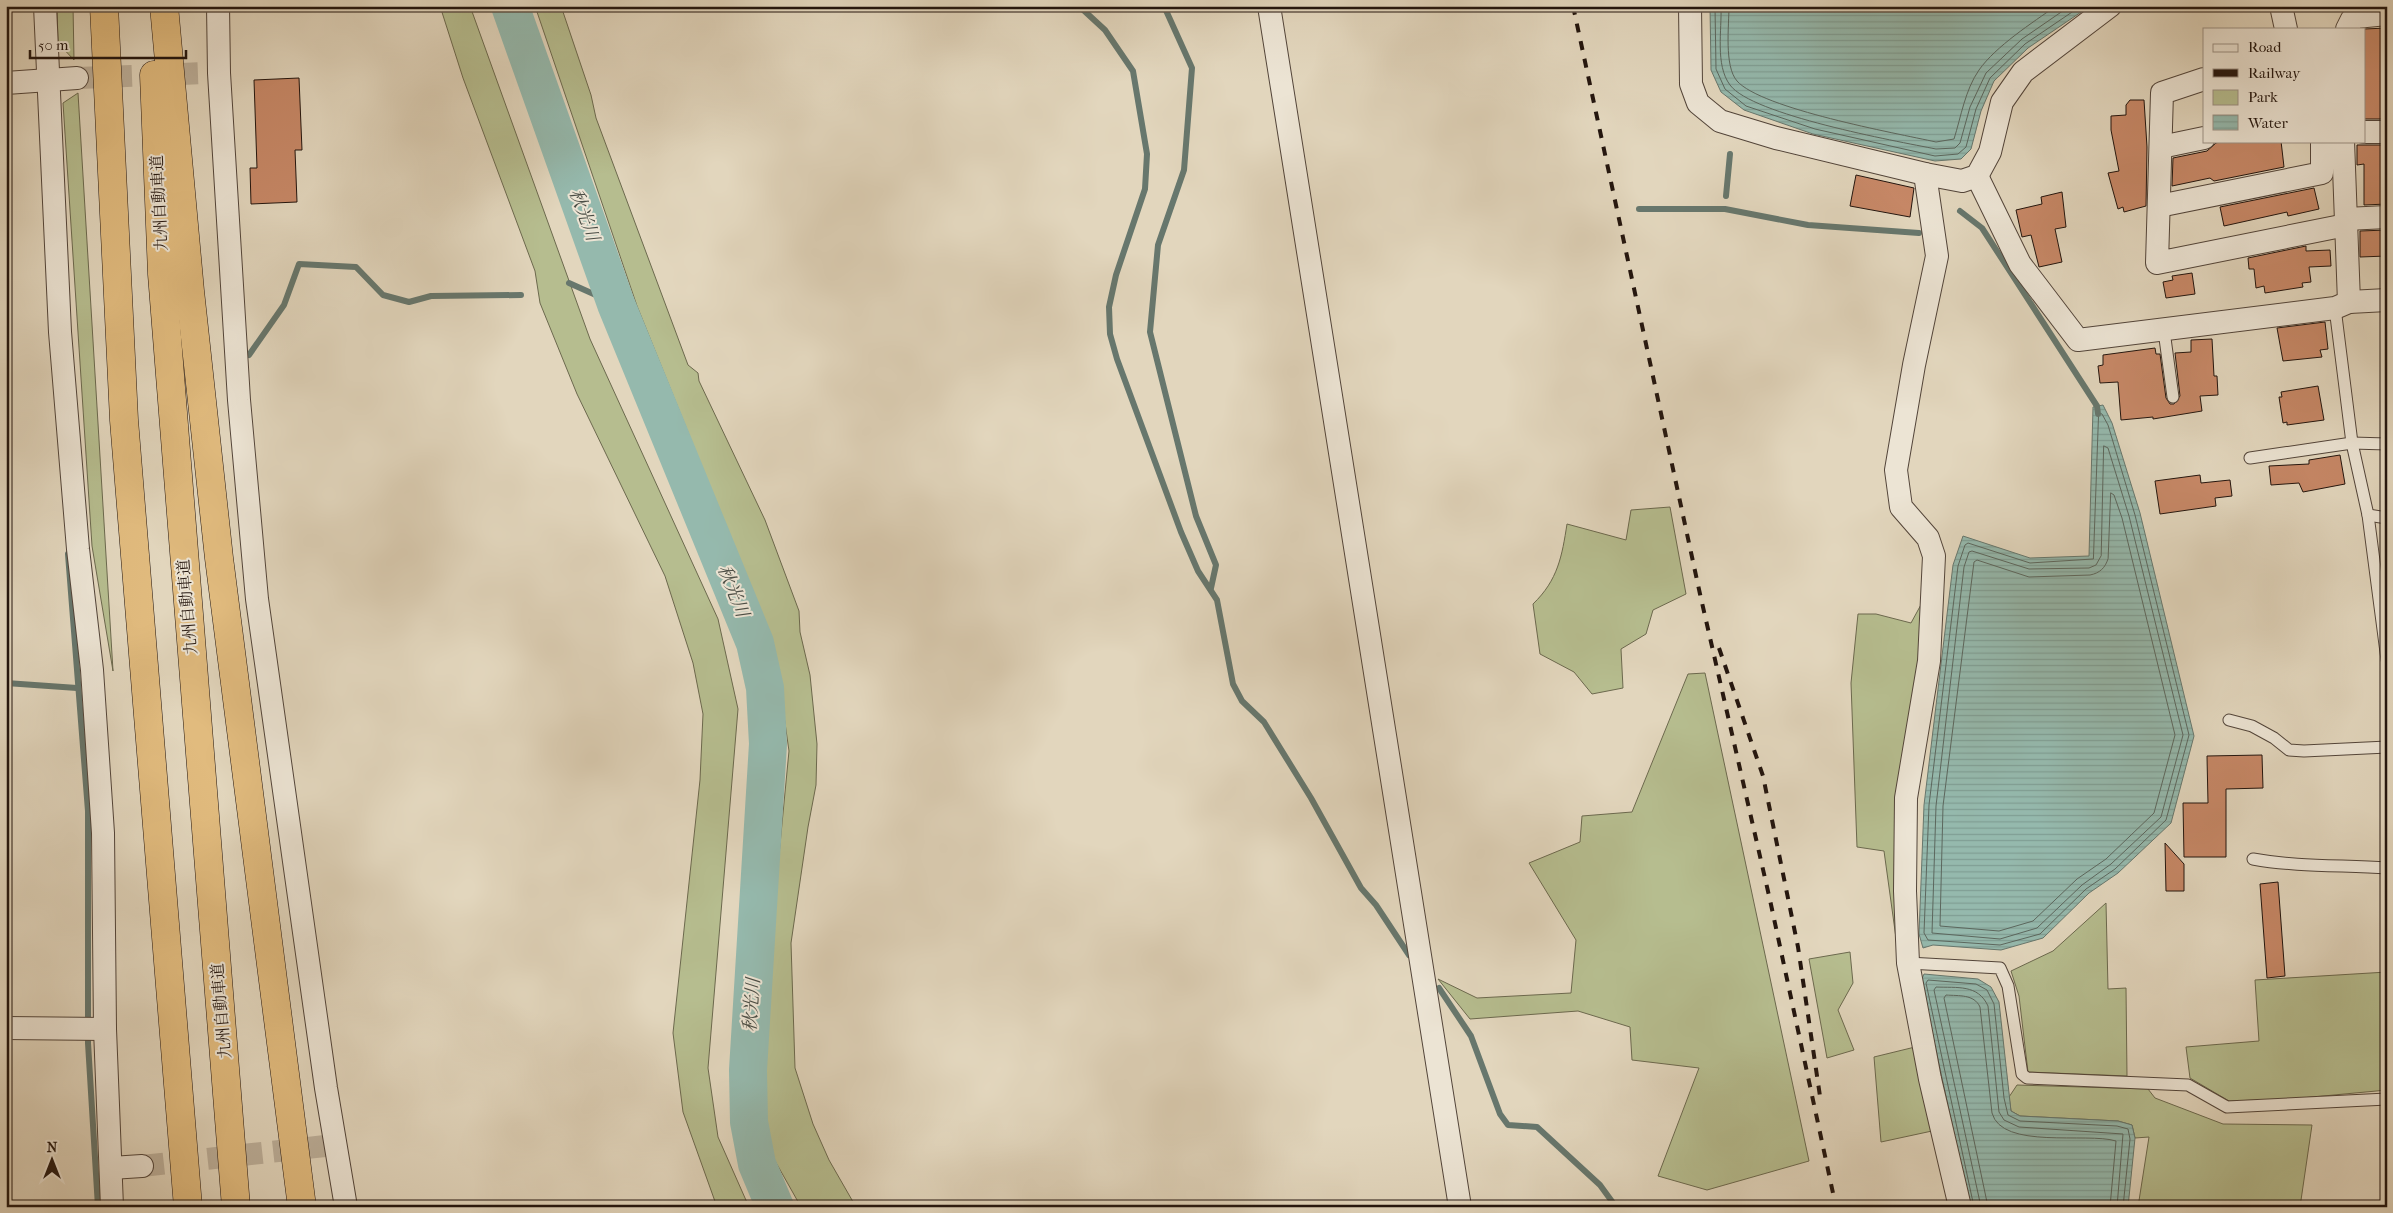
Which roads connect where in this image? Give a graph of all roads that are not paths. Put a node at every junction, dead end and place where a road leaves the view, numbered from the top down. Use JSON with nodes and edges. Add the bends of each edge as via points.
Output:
{"nodes":[{"id":1,"x":45,"y":6,"type":"edge"},
{"id":2,"x":104,"y":6,"type":"edge"},
{"id":3,"x":154,"y":6,"type":"edge"},
{"id":4,"x":164,"y":6,"type":"edge"},
{"id":5,"x":218,"y":6,"type":"edge"},
{"id":6,"x":1269,"y":6,"type":"edge"},
{"id":7,"x":1690,"y":6,"type":"edge"},
{"id":8,"x":2110,"y":6,"type":"edge"},
{"id":9,"x":2281,"y":6,"type":"edge"},
{"id":10,"x":2387,"y":14,"type":"edge"},
{"id":11,"x":2286,"y":28,"type":"edge"},
{"id":12,"x":2348,"y":28,"type":"edge"},
{"id":13,"x":77,"y":78,"type":"tunnel mouth"},
{"id":14,"x":2203,"y":79,"type":"edge"},
{"id":15,"x":48,"y":80,"type":"junction"},
{"id":16,"x":6,"y":83,"type":"edge"},
{"id":17,"x":2366,"y":132,"type":"edge"},
{"id":18,"x":2387,"y":132,"type":"edge"},
{"id":19,"x":2203,"y":138,"type":"edge"},
{"id":20,"x":2322,"y":142,"type":"edge"},
{"id":21,"x":2343,"y":142,"type":"edge"},
{"id":22,"x":2161,"y":147,"type":"junction"},
{"id":23,"x":1925,"y":174,"type":"junction"},
{"id":24,"x":1977,"y":176,"type":"junction"},
{"id":25,"x":2159,"y":206,"type":"junction"},
{"id":26,"x":2387,"y":218,"type":"edge"},
{"id":27,"x":2346,"y":222,"type":"junction"},
{"id":28,"x":2387,"y":300,"type":"edge"},
{"id":29,"x":2342,"y":305,"type":"junction"},
{"id":30,"x":2164,"y":331,"type":"junction"},
{"id":31,"x":2173,"y":397,"type":"dead end"},
{"id":32,"x":2352,"y":444,"type":"junction"},
{"id":33,"x":2387,"y":444,"type":"edge"},
{"id":34,"x":2250,"y":458,"type":"dead end"},
{"id":35,"x":2368,"y":515,"type":"junction"},
{"id":36,"x":2387,"y":518,"type":"edge"},
{"id":37,"x":2387,"y":660,"type":"edge"},
{"id":38,"x":2229,"y":720,"type":"dead end"},
{"id":39,"x":2387,"y":747,"type":"edge"},
{"id":40,"x":2253,"y":859,"type":"dead end"},
{"id":41,"x":2387,"y":868,"type":"edge"},
{"id":42,"x":272,"y":962,"type":"junction"},
{"id":43,"x":1908,"y":963,"type":"junction"},
{"id":44,"x":170,"y":970,"type":"junction"},
{"id":45,"x":6,"y":1028,"type":"edge"},
{"id":46,"x":105,"y":1029,"type":"junction"},
{"id":47,"x":2387,"y":1099,"type":"edge"},
{"id":48,"x":142,"y":1166,"type":"tunnel mouth"},
{"id":49,"x":110,"y":1168,"type":"junction"},
{"id":50,"x":112,"y":1207,"type":"edge"},
{"id":51,"x":174,"y":1207,"type":"edge"},
{"id":52,"x":188,"y":1207,"type":"edge"},
{"id":53,"x":236,"y":1207,"type":"edge"},
{"id":54,"x":302,"y":1207,"type":"edge"},
{"id":55,"x":314,"y":1207,"type":"edge"},
{"id":56,"x":346,"y":1207,"type":"edge"},
{"id":57,"x":1460,"y":1207,"type":"edge"},
{"id":58,"x":1960,"y":1207,"type":"edge"}],
"edges":[{"from":1,"to":15,"type":"street"},
{"from":2,"to":44,"type":"highway","via":[[124,420]]},
{"from":3,"to":53,"type":"highway","name":"九州自動車道","via":[[154,112],[163,284]]},
{"from":4,"to":42,"type":"highway","via":[[219,558]]},
{"from":5,"to":56,"type":"street","via":[[213,73],[257,599],[326,1088],[331,1145]]},
{"from":6,"to":57,"type":"street"},
{"from":7,"to":23,"type":"street","via":[[1691,84],[1698,103],[1720,121]]},
{"from":8,"to":24,"type":"street","via":[[2023,72],[2002,102],[1990,152]]},
{"from":9,"to":11,"type":"street"},
{"from":10,"to":12,"type":"street","via":[[2356,17]]},
{"from":13,"to":15,"type":"street"},
{"from":14,"to":22,"type":"street","via":[[2162,93]]},
{"from":15,"to":16,"type":"street"},
{"from":15,"to":46,"type":"street","via":[[60,332],[78,549],[92,670],[103,833]]},
{"from":17,"to":18,"type":"street"},
{"from":19,"to":22,"type":"street"},
{"from":20,"to":25,"type":"street","via":[[2322,173]]},
{"from":21,"to":27,"type":"street"},
{"from":22,"to":25,"type":"street"},
{"from":23,"to":24,"type":"street","via":[[1962,180]]},
{"from":23,"to":43,"type":"street","via":[[1937,256],[1896,470],[1902,507],[1928,538],[1934,556],[1929,662],[1906,798]]},
{"from":24,"to":30,"type":"street","via":[[2020,264],[2078,340]]},
{"from":25,"to":27,"type":"street","via":[[2157,263]]},
{"from":26,"to":27,"type":"street"},
{"from":27,"to":29,"type":"street"},
{"from":28,"to":29,"type":"street"},
{"from":29,"to":30,"type":"street"},
{"from":29,"to":32,"type":"lane"},
{"from":30,"to":31,"type":"lane"},
{"from":32,"to":33,"type":"lane"},
{"from":32,"to":34,"type":"lane"},
{"from":32,"to":35,"type":"lane"},
{"from":35,"to":36,"type":"lane"},
{"from":35,"to":37,"type":"lane"},
{"from":38,"to":39,"type":"lane","via":[[2252,726],[2289,750]]},
{"from":40,"to":41,"type":"lane","via":[[2288,865]]},
{"from":42,"to":54,"type":"highway"},
{"from":42,"to":55,"type":"highway"},
{"from":43,"to":47,"type":"lane","via":[[2000,968],[2008,986],[2022,1074],[2027,1078],[2188,1085],[2227,1108]]},
{"from":43,"to":58,"type":"street","via":[[1930,1079]]},
{"from":44,"to":51,"type":"highway","via":[[170,1130]]},
{"from":44,"to":52,"type":"highway"},
{"from":45,"to":46,"type":"street"},
{"from":46,"to":49,"type":"street"},
{"from":48,"to":49,"type":"street"},
{"from":49,"to":50,"type":"street"}]}
